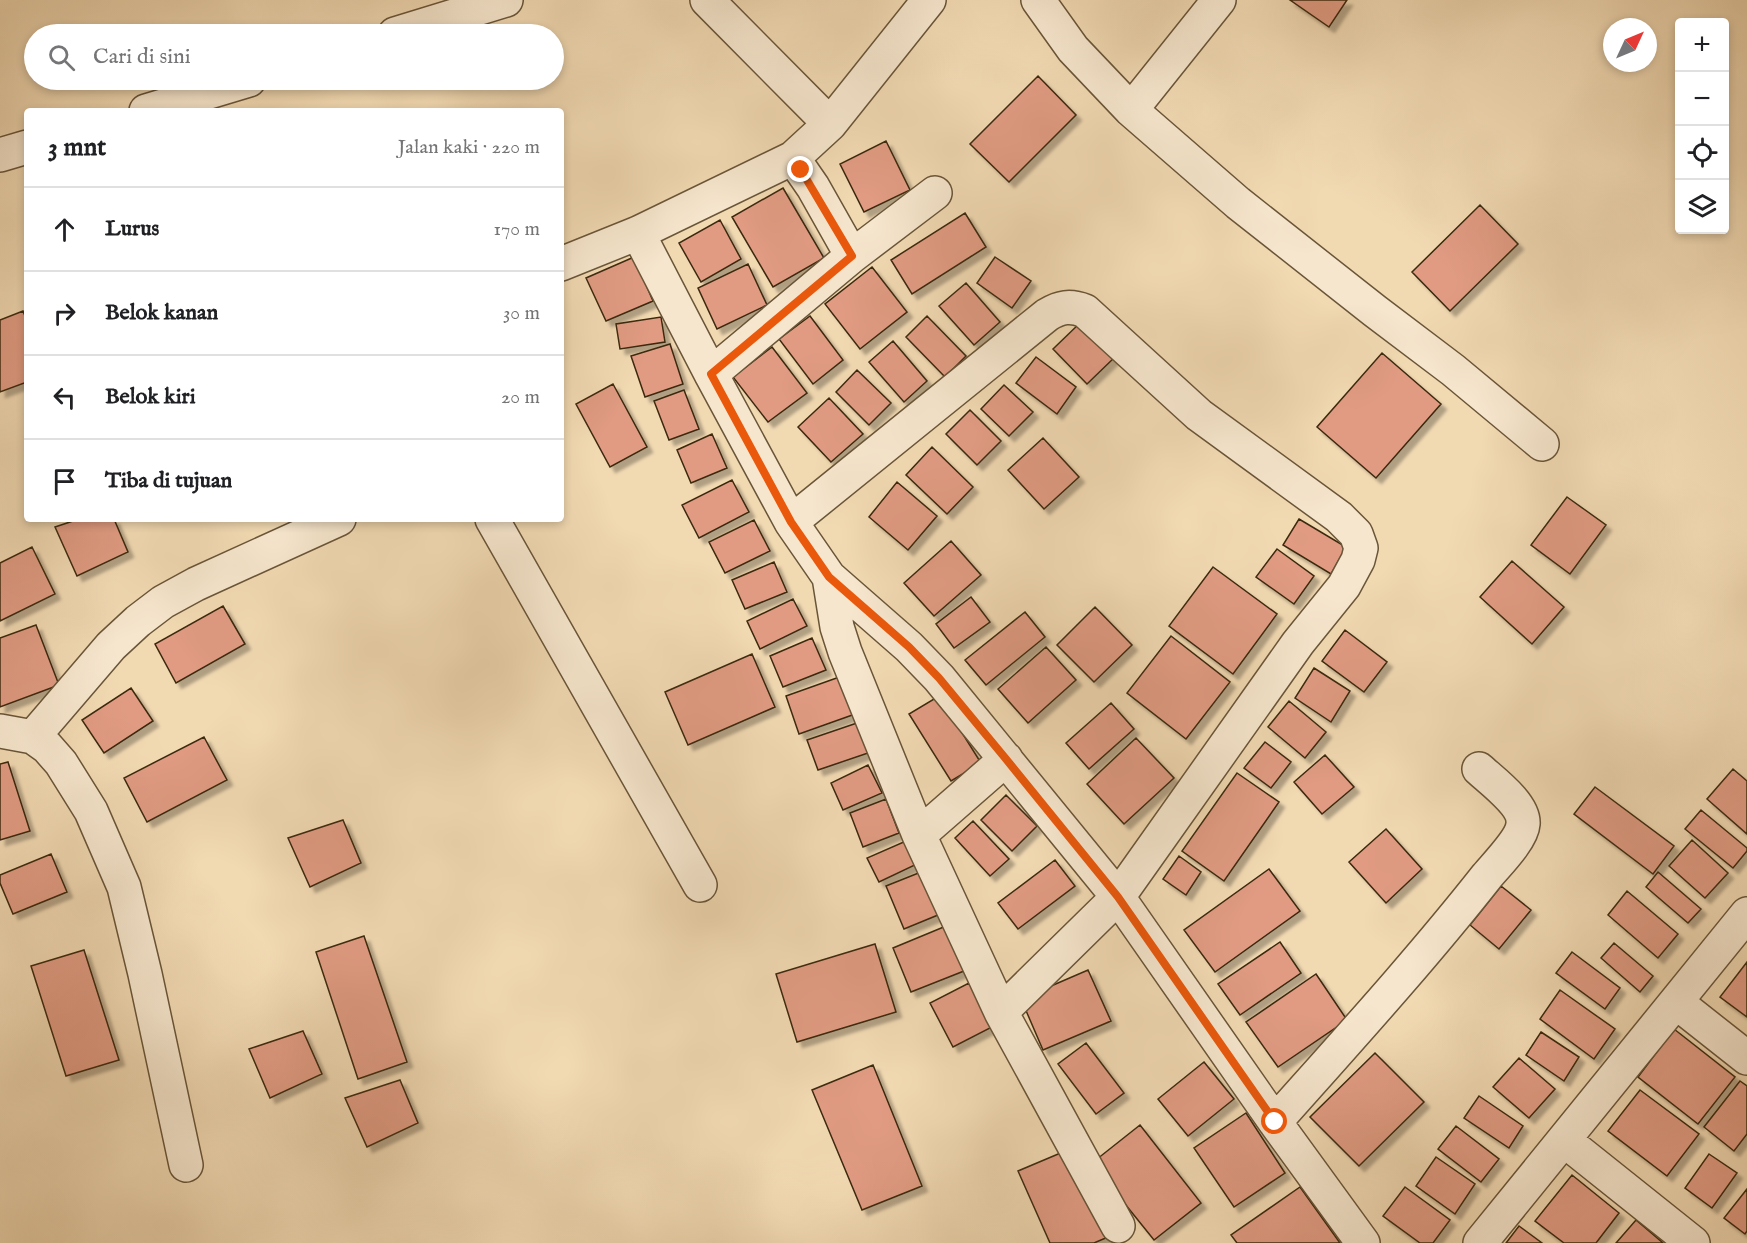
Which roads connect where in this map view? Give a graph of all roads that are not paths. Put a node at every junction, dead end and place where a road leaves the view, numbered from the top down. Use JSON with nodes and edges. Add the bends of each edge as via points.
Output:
{"nodes":[{"id":1,"x":506,"y":0,"type":"edge"},
{"id":2,"x":706,"y":0,"type":"edge"},
{"id":3,"x":929,"y":0,"type":"edge"},
{"id":4,"x":1038,"y":0,"type":"edge"},
{"id":5,"x":1219,"y":0,"type":"edge"},
{"id":6,"x":428,"y":24,"type":"edge"},
{"id":7,"x":216,"y":90,"type":"edge"},
{"id":8,"x":156,"y":108,"type":"edge"},
{"id":9,"x":1131,"y":110,"type":"junction"},
{"id":10,"x":830,"y":124,"type":"junction"},
{"id":11,"x":24,"y":148,"type":"edge"},
{"id":12,"x":0,"y":156,"type":"edge"},
{"id":13,"x":793,"y":158,"type":"junction"},
{"id":14,"x":935,"y":193,"type":"dead end"},
{"id":15,"x":638,"y":233,"type":"junction"},
{"id":16,"x":852,"y":256,"type":"junction"},
{"id":17,"x":564,"y":263,"type":"edge"},
{"id":18,"x":711,"y":374,"type":"junction"},
{"id":19,"x":1542,"y":444,"type":"dead end"},
{"id":20,"x":332,"y":522,"type":"edge"},
{"id":21,"x":494,"y":522,"type":"edge"},
{"id":22,"x":791,"y":522,"type":"junction"},
{"id":23,"x":829,"y":577,"type":"junction"},
{"id":24,"x":0,"y":731,"type":"edge"},
{"id":25,"x":33,"y":737,"type":"junction"},
{"id":26,"x":1006,"y":759,"type":"junction"},
{"id":27,"x":1479,"y":769,"type":"dead end"},
{"id":28,"x":919,"y":835,"type":"junction"},
{"id":29,"x":700,"y":885,"type":"dead end"},
{"id":30,"x":1118,"y":897,"type":"junction"},
{"id":31,"x":1747,"y":914,"type":"edge"},
{"id":32,"x":1676,"y":1002,"type":"junction"},
{"id":33,"x":1001,"y":1012,"type":"junction"},
{"id":34,"x":1747,"y":1058,"type":"edge"},
{"id":35,"x":1275,"y":1122,"type":"junction"},
{"id":36,"x":1563,"y":1140,"type":"junction"},
{"id":37,"x":186,"y":1165,"type":"dead end"},
{"id":38,"x":1118,"y":1226,"type":"dead end"},
{"id":39,"x":1363,"y":1243,"type":"edge"},
{"id":40,"x":1480,"y":1243,"type":"edge"},
{"id":41,"x":1693,"y":1243,"type":"edge"}],
"edges":[{"from":1,"to":6,"type":"street"},
{"from":2,"to":10,"type":"street"},
{"from":3,"to":10,"type":"street"},
{"from":4,"to":9,"type":"street","via":[[1073,49]]},
{"from":5,"to":9,"type":"street"},
{"from":7,"to":8,"type":"street"},
{"from":9,"to":19,"type":"street","via":[[1238,203]]},
{"from":10,"to":13,"type":"street"},
{"from":11,"to":12,"type":"street"},
{"from":13,"to":15,"type":"street"},
{"from":13,"to":16,"type":"street"},
{"from":14,"to":16,"type":"street"},
{"from":15,"to":17,"type":"street"},
{"from":15,"to":18,"type":"street"},
{"from":16,"to":18,"type":"street"},
{"from":18,"to":22,"type":"street"},
{"from":20,"to":25,"type":"street","via":[[163,602],[111,646]]},
{"from":21,"to":29,"type":"street"},
{"from":22,"to":23,"type":"street"},
{"from":22,"to":30,"type":"street","via":[[1047,315],[1070,307],[1084,311],[1199,415],[1277,470],[1356,534],[1361,548],[1344,586],[1298,642]]},
{"from":23,"to":26,"type":"street","via":[[909,647]]},
{"from":23,"to":28,"type":"street","via":[[845,652]]},
{"from":24,"to":25,"type":"street"},
{"from":25,"to":37,"type":"street","via":[[47,747],[73,779],[124,886]]},
{"from":26,"to":28,"type":"street"},
{"from":26,"to":30,"type":"street"},
{"from":27,"to":35,"type":"street","via":[[1513,800],[1524,822],[1522,829],[1445,930]]},
{"from":28,"to":33,"type":"street"},
{"from":30,"to":33,"type":"street"},
{"from":30,"to":35,"type":"street"},
{"from":31,"to":32,"type":"street"},
{"from":32,"to":34,"type":"street"},
{"from":32,"to":36,"type":"street"},
{"from":33,"to":38,"type":"street"},
{"from":35,"to":39,"type":"street"},
{"from":36,"to":40,"type":"street"},
{"from":36,"to":41,"type":"street"}]}
